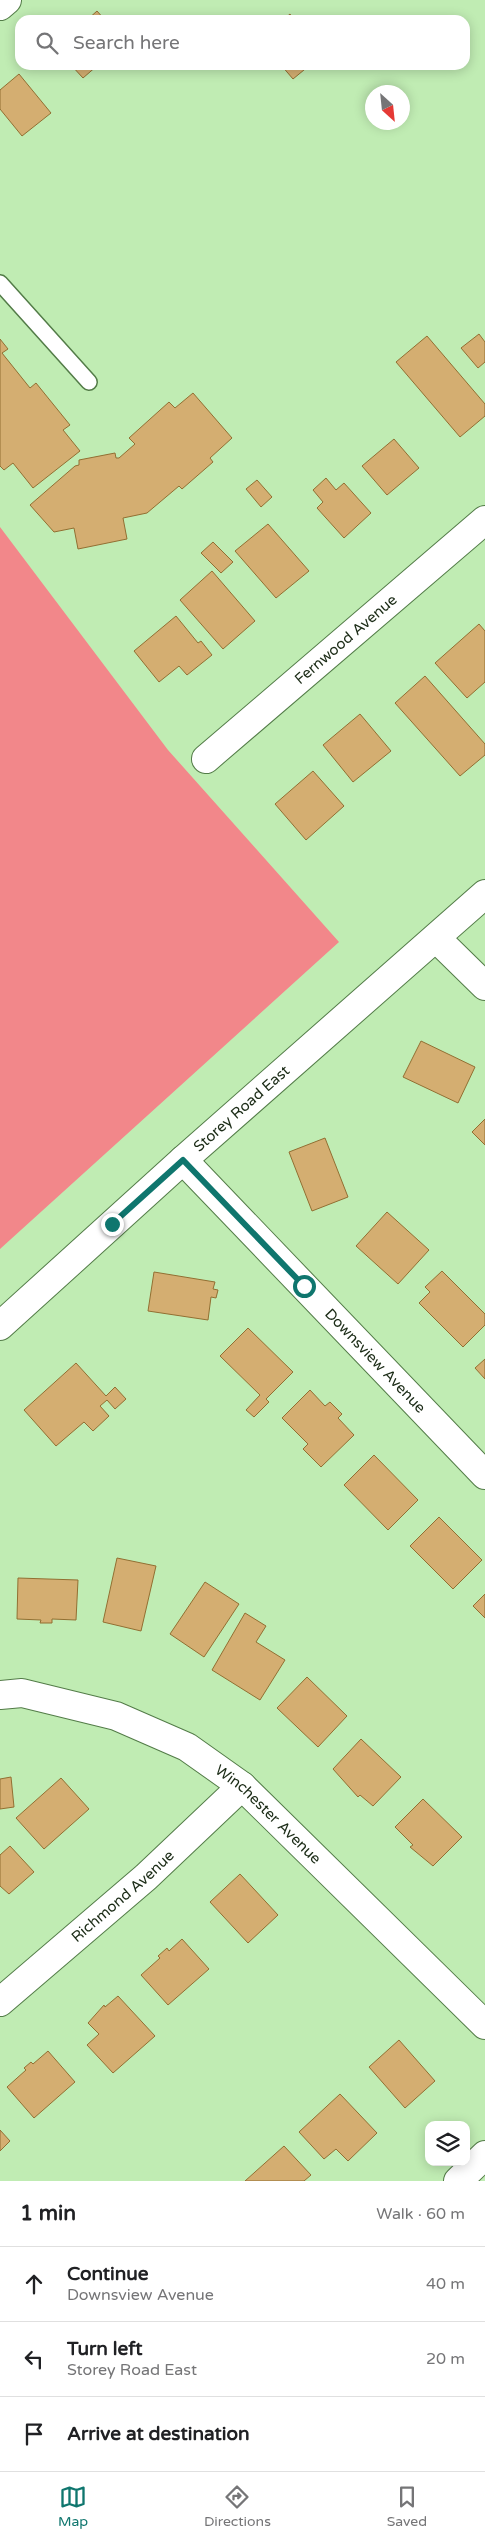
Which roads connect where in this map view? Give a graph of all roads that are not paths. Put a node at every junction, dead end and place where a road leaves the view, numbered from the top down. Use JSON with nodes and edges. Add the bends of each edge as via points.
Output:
{"nodes":[{"id":1,"x":7,"y":0,"type":"edge"},
{"id":2,"x":0,"y":6,"type":"edge"},
{"id":3,"x":0,"y":283,"type":"edge"},
{"id":4,"x":89,"y":382,"type":"dead end"},
{"id":5,"x":485,"y":520,"type":"edge"},
{"id":6,"x":206,"y":759,"type":"dead end"},
{"id":7,"x":485,"y":894,"type":"edge"},
{"id":8,"x":436,"y":938,"type":"junction"},
{"id":9,"x":485,"y":986,"type":"edge"},
{"id":10,"x":183,"y":1160,"type":"junction"},
{"id":11,"x":0,"y":1326,"type":"edge"},
{"id":12,"x":485,"y":1475,"type":"edge"},
{"id":13,"x":0,"y":1695,"type":"edge"},
{"id":14,"x":242,"y":1786,"type":"junction"},
{"id":15,"x":0,"y":2002,"type":"edge"},
{"id":16,"x":485,"y":2025,"type":"edge"},
{"id":17,"x":485,"y":2155,"type":"edge"},
{"id":18,"x":458,"y":2181,"type":"edge"}],
"edges":[{"from":1,"to":2,"type":"street"},
{"from":3,"to":4,"type":"lane"},
{"from":5,"to":6,"type":"street","name":"Fernwood Avenue"},
{"from":7,"to":8,"type":"street","name":"Storey Road East"},
{"from":8,"to":9,"type":"street"},
{"from":8,"to":10,"type":"street","name":"Storey Road East"},
{"from":10,"to":11,"type":"street","name":"Storey Road East"},
{"from":10,"to":12,"type":"street","name":"Downsview Avenue"},
{"from":13,"to":14,"type":"street","name":"Winchester Avenue","via":[[22,1693],[116,1716],[187,1747]]},
{"from":14,"to":15,"type":"street","name":"Richmond Avenue","via":[[146,1877]]},
{"from":14,"to":16,"type":"street","name":"Winchester Avenue"},
{"from":17,"to":18,"type":"street"}]}
